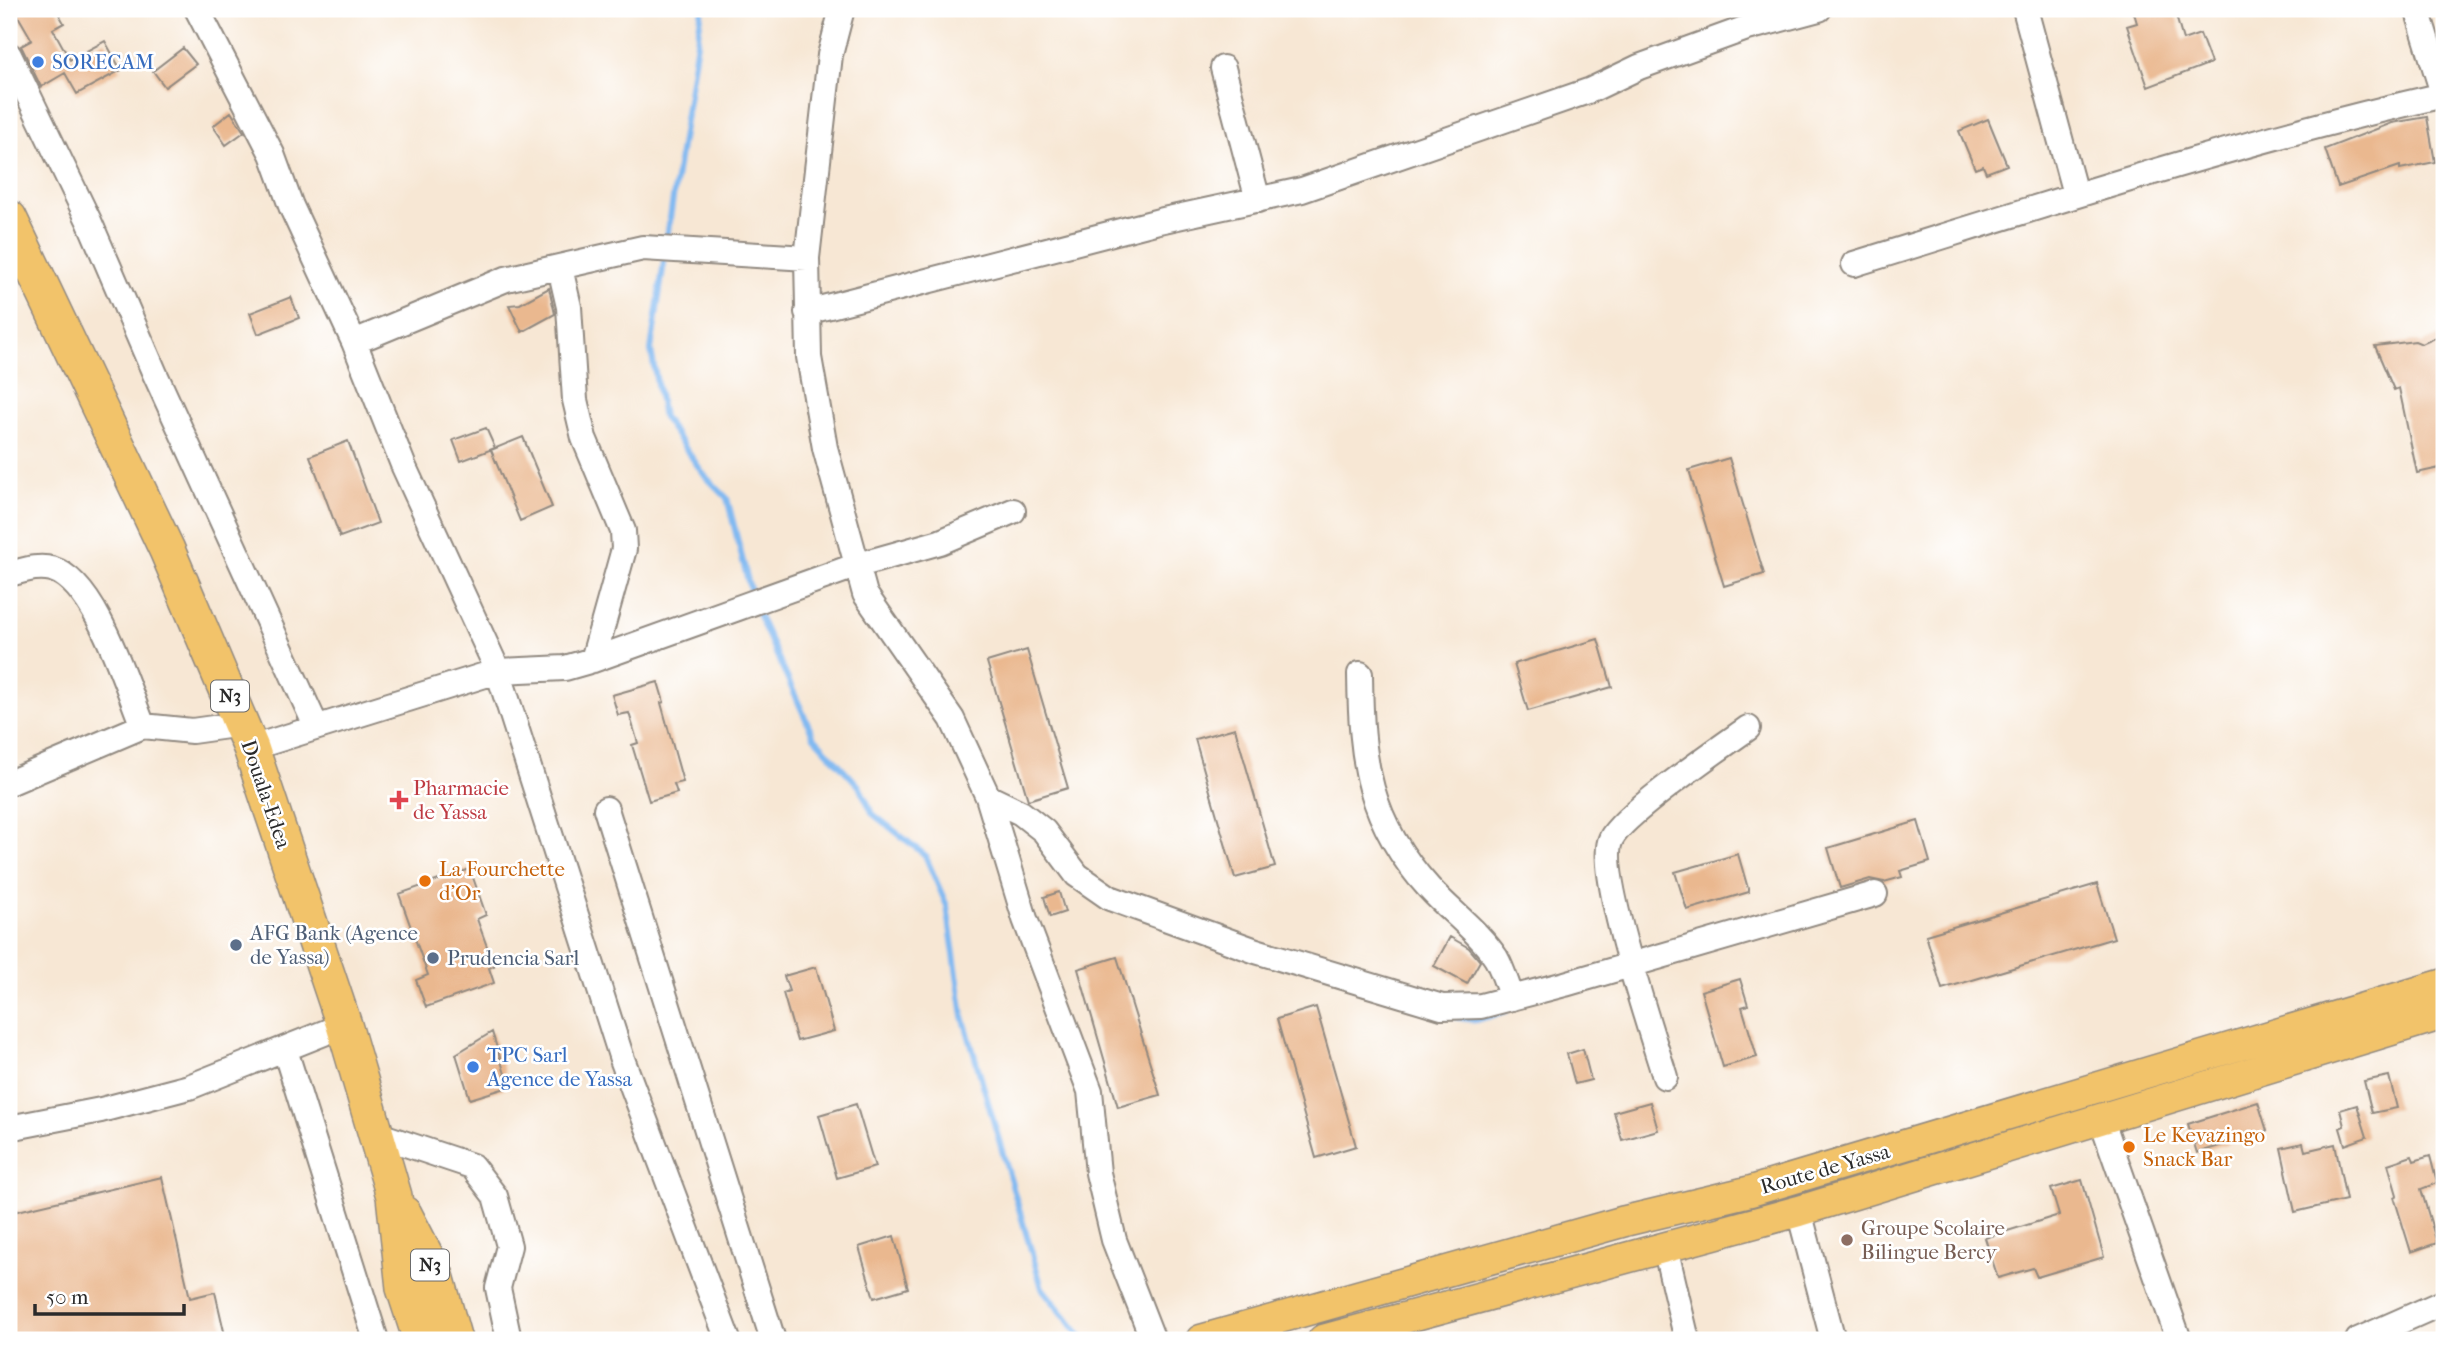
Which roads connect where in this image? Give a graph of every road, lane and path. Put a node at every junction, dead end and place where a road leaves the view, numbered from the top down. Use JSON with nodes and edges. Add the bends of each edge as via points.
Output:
{"nodes":[{"id":1,"x":197,"y":9,"type":"edge"},
{"id":2,"x":842,"y":9,"type":"edge"},
{"id":3,"x":1819,"y":9,"type":"edge"},
{"id":4,"x":2025,"y":9,"type":"edge"},
{"id":5,"x":2417,"y":9,"type":"edge"},
{"id":6,"x":9,"y":55,"type":"edge"},
{"id":7,"x":1223,"y":68,"type":"dead end"},
{"id":8,"x":2444,"y":96,"type":"edge"},
{"id":9,"x":2075,"y":194,"type":"junction"},
{"id":10,"x":1258,"y":200,"type":"junction"},
{"id":11,"x":9,"y":218,"type":"edge"},
{"id":12,"x":807,"y":258,"type":"junction"},
{"id":13,"x":1854,"y":264,"type":"dead end"},
{"id":14,"x":560,"y":268,"type":"junction"},
{"id":15,"x":807,"y":312,"type":"junction"},
{"id":16,"x":354,"y":342,"type":"junction"},
{"id":17,"x":1013,"y":511,"type":"dead end"},
{"id":18,"x":855,"y":566,"type":"junction"},
{"id":19,"x":9,"y":574,"type":"edge"},
{"id":20,"x":593,"y":660,"type":"junction"},
{"id":21,"x":498,"y":671,"type":"junction"},
{"id":22,"x":1360,"y":674,"type":"dead end"},
{"id":23,"x":143,"y":726,"type":"junction"},
{"id":24,"x":316,"y":726,"type":"junction"},
{"id":25,"x":1748,"y":727,"type":"dead end"},
{"id":26,"x":246,"y":736,"type":"junction"},
{"id":27,"x":9,"y":783,"type":"edge"},
{"id":28,"x":988,"y":797,"type":"junction"},
{"id":29,"x":606,"y":809,"type":"dead end"},
{"id":30,"x":1875,"y":894,"type":"dead end"},
{"id":31,"x":1632,"y":964,"type":"junction"},
{"id":32,"x":1512,"y":998,"type":"junction"},
{"id":33,"x":2443,"y":1004,"type":"edge"},
{"id":34,"x":344,"y":1025,"type":"junction"},
{"id":35,"x":285,"y":1050,"type":"junction"},
{"id":36,"x":1665,"y":1077,"type":"dead end"},
{"id":37,"x":2101,"y":1118,"type":"junction"},
{"id":38,"x":9,"y":1128,"type":"edge"},
{"id":39,"x":376,"y":1134,"type":"junction"},
{"id":40,"x":394,"y":1196,"type":"junction"},
{"id":41,"x":1699,"y":1203,"type":"junction"},
{"id":42,"x":1799,"y":1211,"type":"junction"},
{"id":43,"x":1706,"y":1237,"type":"junction"},
{"id":44,"x":1665,"y":1247,"type":"junction"},
{"id":45,"x":2444,"y":1302,"type":"edge"},
{"id":46,"x":376,"y":1340,"type":"edge"},
{"id":47,"x":421,"y":1340,"type":"edge"},
{"id":48,"x":454,"y":1340,"type":"edge"},
{"id":49,"x":509,"y":1340,"type":"edge"},
{"id":50,"x":729,"y":1340,"type":"edge"},
{"id":51,"x":773,"y":1340,"type":"edge"},
{"id":52,"x":1153,"y":1340,"type":"edge"},
{"id":53,"x":1201,"y":1340,"type":"edge"},
{"id":54,"x":1323,"y":1340,"type":"edge"},
{"id":55,"x":1687,"y":1340,"type":"edge"},
{"id":56,"x":1833,"y":1340,"type":"edge"},
{"id":57,"x":2179,"y":1340,"type":"edge"},
{"id":58,"x":2358,"y":1340,"type":"edge"}],
"edges":[{"from":1,"to":16,"type":"street","via":[[272,154]]},
{"from":2,"to":12,"type":"street","via":[[830,55]]},
{"from":3,"to":10,"type":"street","via":[[1744,29],[1408,155]]},
{"from":4,"to":9,"type":"street"},
{"from":5,"to":8,"type":"street"},
{"from":6,"to":24,"type":"street","via":[[89,220]]},
{"from":7,"to":10,"type":"street"},
{"from":8,"to":9,"type":"street","via":[[2346,117]]},
{"from":9,"to":13,"type":"street"},
{"from":10,"to":15,"type":"street"},
{"from":11,"to":26,"type":"highway","name":"Douala-Edea","number":"N3","via":[[167,550]]},
{"from":12,"to":14,"type":"street","via":[[643,248]]},
{"from":12,"to":15,"type":"street"},
{"from":14,"to":16,"type":"street","via":[[506,279]]},
{"from":14,"to":20,"type":"street","via":[[569,307],[575,400],[584,438],[623,531],[624,549]]},
{"from":15,"to":18,"type":"street","via":[[808,357],[825,448]]},
{"from":16,"to":21,"type":"street","via":[[404,467]]},
{"from":17,"to":18,"type":"street","via":[[940,542]]},
{"from":18,"to":20,"type":"street"},
{"from":18,"to":28,"type":"street","via":[[865,594],[952,719]]},
{"from":19,"to":23,"type":"street","via":[[30,568],[52,569],[69,579],[91,603]]},
{"from":20,"to":21,"type":"street","via":[[565,668]]},
{"from":21,"to":24,"type":"street"},
{"from":21,"to":50,"type":"street","via":[[622,1059]]},
{"from":22,"to":32,"type":"street","via":[[1361,735],[1378,812],[1395,844],[1428,887],[1497,960]]},
{"from":23,"to":26,"type":"street"},
{"from":23,"to":27,"type":"street"},
{"from":24,"to":26,"type":"street"},
{"from":25,"to":31,"type":"street","via":[[1635,813],[1611,838],[1607,857]]},
{"from":26,"to":34,"type":"highway","name":"Douala-Edea","number":"N3"},
{"from":28,"to":32,"type":"street","via":[[1044,831],[1076,875],[1110,898],[1256,951],[1441,1007],[1481,1006]]},
{"from":28,"to":52,"type":"street","via":[[1026,919],[1090,1091],[1098,1173],[1114,1240]]},
{"from":29,"to":51,"type":"street"},
{"from":30,"to":31,"type":"street"},
{"from":31,"to":32,"type":"street"},
{"from":31,"to":36,"type":"street"},
{"from":33,"to":37,"type":"main road","name":"Route de Yassa"},
{"from":33,"to":41,"type":"main road","name":"Route de Yassa"},
{"from":34,"to":35,"type":"street"},
{"from":34,"to":39,"type":"highway","name":"Douala-Edea","number":"N3"},
{"from":35,"to":38,"type":"street","via":[[189,1087]]},
{"from":35,"to":46,"type":"street"},
{"from":37,"to":42,"type":"main road","name":"Route de Yassa"},
{"from":37,"to":57,"type":"street"},
{"from":39,"to":40,"type":"highway","name":"Douala-Edea","number":"N3"},
{"from":39,"to":49,"type":"street","via":[[472,1166],[495,1196],[509,1246],[498,1288]]},
{"from":40,"to":47,"type":"highway","name":"Douala-Edea","number":"N3","via":[[404,1288]]},
{"from":40,"to":48,"type":"highway","name":"Douala-Edea","number":"N3","via":[[436,1276]]},
{"from":41,"to":43,"type":"main road"},
{"from":41,"to":53,"type":"main road","name":"Route de Yassa"},
{"from":42,"to":43,"type":"main road","name":"Route de Yassa"},
{"from":42,"to":56,"type":"street"},
{"from":43,"to":44,"type":"main road","name":"Route de Yassa"},
{"from":44,"to":54,"type":"main road","name":"Route de Yassa"},
{"from":44,"to":55,"type":"street"},
{"from":45,"to":58,"type":"street"}]}
